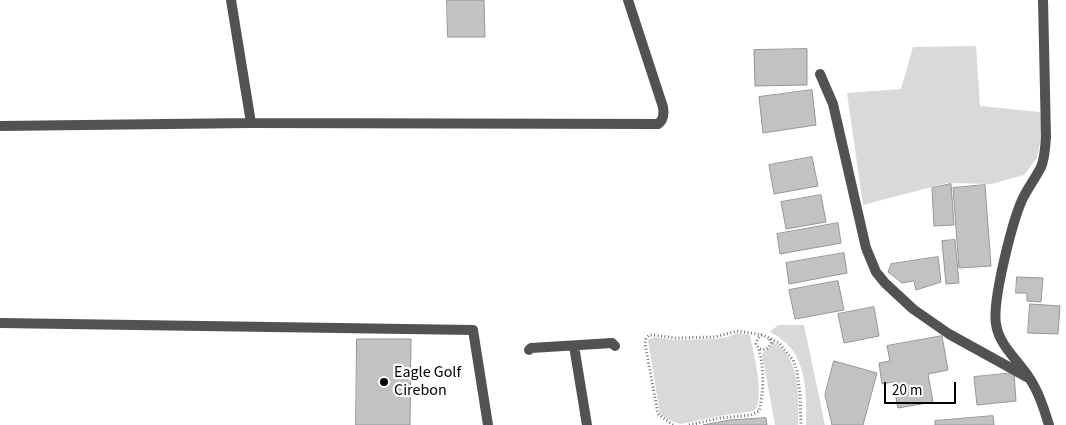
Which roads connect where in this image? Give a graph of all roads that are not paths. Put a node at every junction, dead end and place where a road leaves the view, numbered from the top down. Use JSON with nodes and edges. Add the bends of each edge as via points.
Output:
{"nodes":[{"id":1,"x":231,"y":0,"type":"edge"},
{"id":2,"x":628,"y":0,"type":"edge"},
{"id":3,"x":1043,"y":0,"type":"edge"},
{"id":4,"x":820,"y":74,"type":"dead end"},
{"id":5,"x":251,"y":123,"type":"junction"},
{"id":6,"x":0,"y":126,"type":"edge"},
{"id":7,"x":0,"y":324,"type":"edge"},
{"id":8,"x":574,"y":346,"type":"junction"},
{"id":9,"x":615,"y":346,"type":"dead end"},
{"id":10,"x":529,"y":350,"type":"dead end"},
{"id":11,"x":1030,"y":378,"type":"junction"},
{"id":12,"x":488,"y":425,"type":"edge"},
{"id":13,"x":587,"y":425,"type":"edge"},
{"id":14,"x":1048,"y":425,"type":"edge"}],
"edges":[{"from":1,"to":5,"type":"street"},
{"from":2,"to":5,"type":"street","via":[[663,107],[658,124]]},
{"from":3,"to":11,"type":"street","via":[[1045,149],[1042,166],[1022,200],[1017,216],[996,312],[996,324],[1002,340]]},
{"from":4,"to":11,"type":"street","via":[[833,104],[866,248],[876,272],[913,309],[949,334]]},
{"from":5,"to":6,"type":"street"},
{"from":7,"to":12,"type":"street","via":[[473,330]]},
{"from":8,"to":9,"type":"street","via":[[612,343]]},
{"from":8,"to":10,"type":"street"},
{"from":8,"to":13,"type":"street"},
{"from":11,"to":14,"type":"street"}]}
